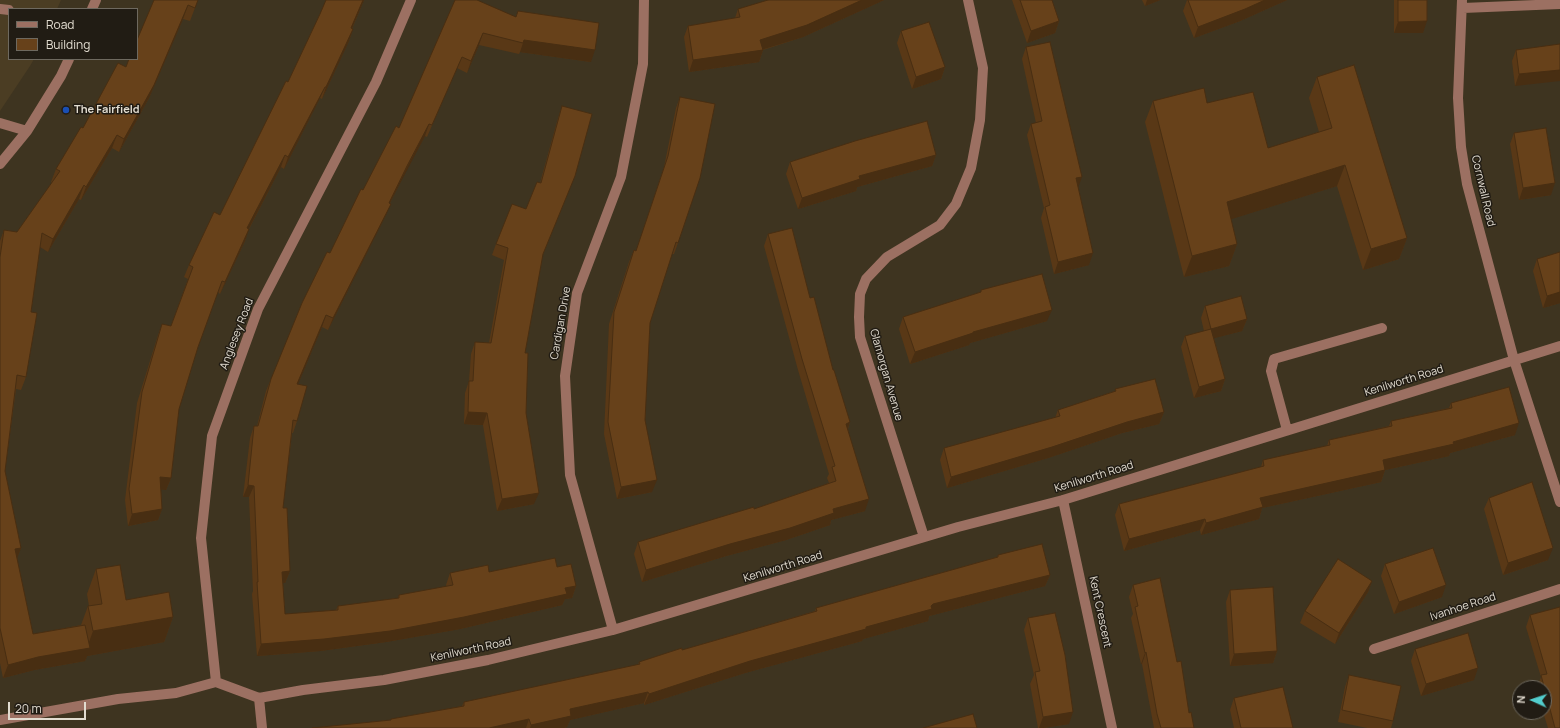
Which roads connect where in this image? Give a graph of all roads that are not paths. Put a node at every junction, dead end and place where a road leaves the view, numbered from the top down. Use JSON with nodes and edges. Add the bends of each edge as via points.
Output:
{"nodes":[{"id":1,"x":411,"y":0,"type":"edge"},
{"id":2,"x":644,"y":0,"type":"edge"},
{"id":3,"x":968,"y":0,"type":"edge"},
{"id":4,"x":1462,"y":4,"type":"edge"},
{"id":5,"x":1560,"y":4,"type":"edge"},
{"id":6,"x":69,"y":60,"type":"edge"},
{"id":7,"x":0,"y":123,"type":"edge"},
{"id":8,"x":27,"y":131,"type":"junction"},
{"id":9,"x":0,"y":164,"type":"edge"},
{"id":10,"x":1382,"y":328,"type":"dead end"},
{"id":11,"x":1560,"y":346,"type":"edge"},
{"id":12,"x":1514,"y":360,"type":"junction"},
{"id":13,"x":1287,"y":430,"type":"junction"},
{"id":14,"x":1063,"y":500,"type":"junction"},
{"id":15,"x":1560,"y":502,"type":"edge"},
{"id":16,"x":924,"y":537,"type":"junction"},
{"id":17,"x":1560,"y":589,"type":"edge"},
{"id":18,"x":613,"y":630,"type":"junction"},
{"id":19,"x":1374,"y":649,"type":"dead end"},
{"id":20,"x":216,"y":682,"type":"junction"},
{"id":21,"x":259,"y":698,"type":"junction"},
{"id":22,"x":0,"y":720,"type":"edge"},
{"id":23,"x":262,"y":728,"type":"edge"},
{"id":24,"x":1112,"y":728,"type":"edge"}],
"edges":[{"from":1,"to":20,"type":"street","name":"Anglesey Road","via":[[376,82],[258,309],[212,436],[200,538]]},
{"from":2,"to":18,"type":"street","name":"Cardigan Drive","via":[[643,64],[621,177],[577,293],[565,376],[570,475]]},
{"from":3,"to":16,"type":"street","name":"Glamorgan Avenue","via":[[983,68],[980,120],[971,168],[956,204],[940,225],[887,257],[866,279],[860,294],[860,337]]},
{"from":4,"to":5,"type":"street"},
{"from":4,"to":12,"type":"street","name":"Cornwall Road","via":[[1458,98],[1461,147],[1467,184]]},
{"from":6,"to":8,"type":"street"},
{"from":7,"to":8,"type":"street"},
{"from":8,"to":9,"type":"street"},
{"from":10,"to":13,"type":"street","via":[[1274,360],[1271,371]]},
{"from":11,"to":12,"type":"street","name":"Kenilworth Road"},
{"from":12,"to":13,"type":"street","name":"Kenilworth Road"},
{"from":12,"to":15,"type":"street","name":"Cornwall Road"},
{"from":13,"to":14,"type":"street","name":"Kenilworth Road"},
{"from":14,"to":16,"type":"street","name":"Kenilworth Road"},
{"from":14,"to":24,"type":"street","name":"Kent Crescent"},
{"from":16,"to":18,"type":"street","name":"Kenilworth Road"},
{"from":17,"to":19,"type":"street","name":"Ivanhoe Road"},
{"from":18,"to":21,"type":"street","name":"Kenilworth Road","via":[[481,662],[384,680]]},
{"from":20,"to":21,"type":"street"},
{"from":20,"to":22,"type":"street","via":[[176,693],[118,699]]},
{"from":21,"to":23,"type":"street"}]}
